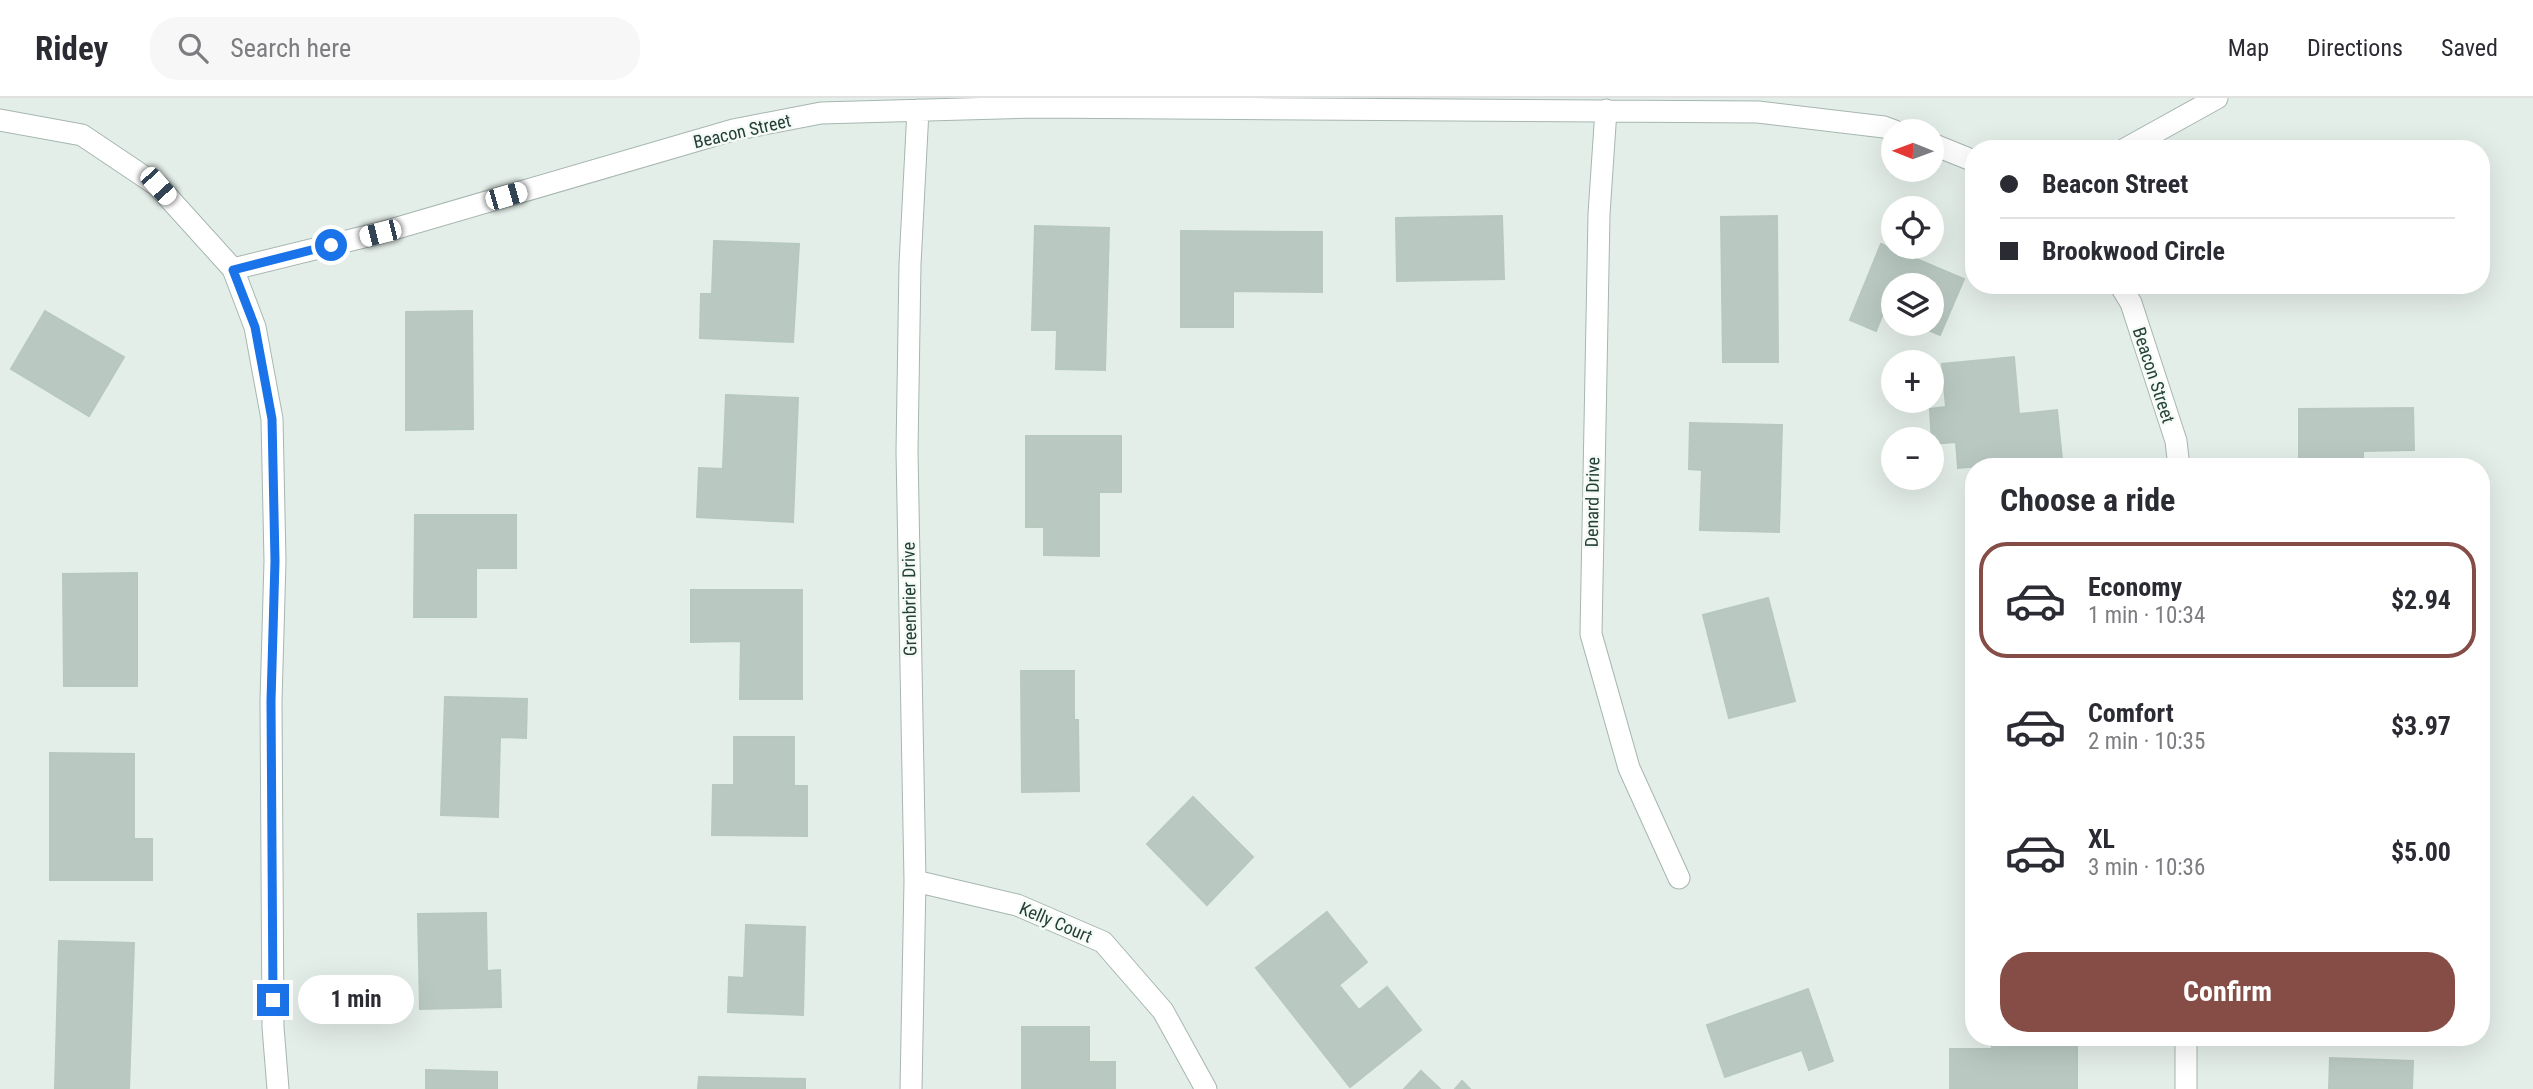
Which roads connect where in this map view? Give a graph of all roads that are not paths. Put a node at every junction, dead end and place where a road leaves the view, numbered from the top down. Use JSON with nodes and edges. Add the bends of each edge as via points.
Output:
{"nodes":[{"id":1,"x":2217,"y":98,"type":"edge"},
{"id":2,"x":918,"y":110,"type":"junction"},
{"id":3,"x":1606,"y":110,"type":"junction"},
{"id":4,"x":0,"y":120,"type":"edge"},
{"id":5,"x":1881,"y":127,"type":"edge"},
{"id":6,"x":2141,"y":140,"type":"edge"},
{"id":7,"x":1944,"y":149,"type":"edge"},
{"id":8,"x":1965,"y":157,"type":"edge"},
{"id":9,"x":233,"y":270,"type":"junction"},
{"id":10,"x":2126,"y":294,"type":"edge"},
{"id":11,"x":2178,"y":458,"type":"edge"},
{"id":12,"x":1679,"y":878,"type":"dead end"},
{"id":13,"x":915,"y":881,"type":"junction"},
{"id":14,"x":2186,"y":1046,"type":"edge"},
{"id":15,"x":278,"y":1089,"type":"edge"},
{"id":16,"x":911,"y":1089,"type":"edge"},
{"id":17,"x":1206,"y":1089,"type":"edge"},
{"id":18,"x":2186,"y":1089,"type":"edge"}],
"edges":[{"from":1,"to":6,"type":"street"},
{"from":2,"to":3,"type":"street","name":"Beacon Street"},
{"from":2,"to":9,"type":"street","name":"Beacon Street","via":[[821,113],[733,130],[380,233]]},
{"from":2,"to":13,"type":"street","name":"Greenbrier Drive","via":[[907,451]]},
{"from":3,"to":5,"type":"street","name":"Beacon Street","via":[[1758,112]]},
{"from":3,"to":12,"type":"street","name":"Denard Drive","via":[[1599,215],[1591,634],[1629,768]]},
{"from":4,"to":9,"type":"street","via":[[82,135],[158,186]]},
{"from":7,"to":8,"type":"street"},
{"from":9,"to":15,"type":"street","via":[[255,327],[272,419],[273,1027]]},
{"from":10,"to":11,"type":"street","name":"Beacon Street"},
{"from":13,"to":16,"type":"street","name":"Greenbrier Drive"},
{"from":13,"to":17,"type":"street","name":"Kelly Court","via":[[1017,905],[1103,942],[1163,1011]]},
{"from":14,"to":18,"type":"street"}]}
